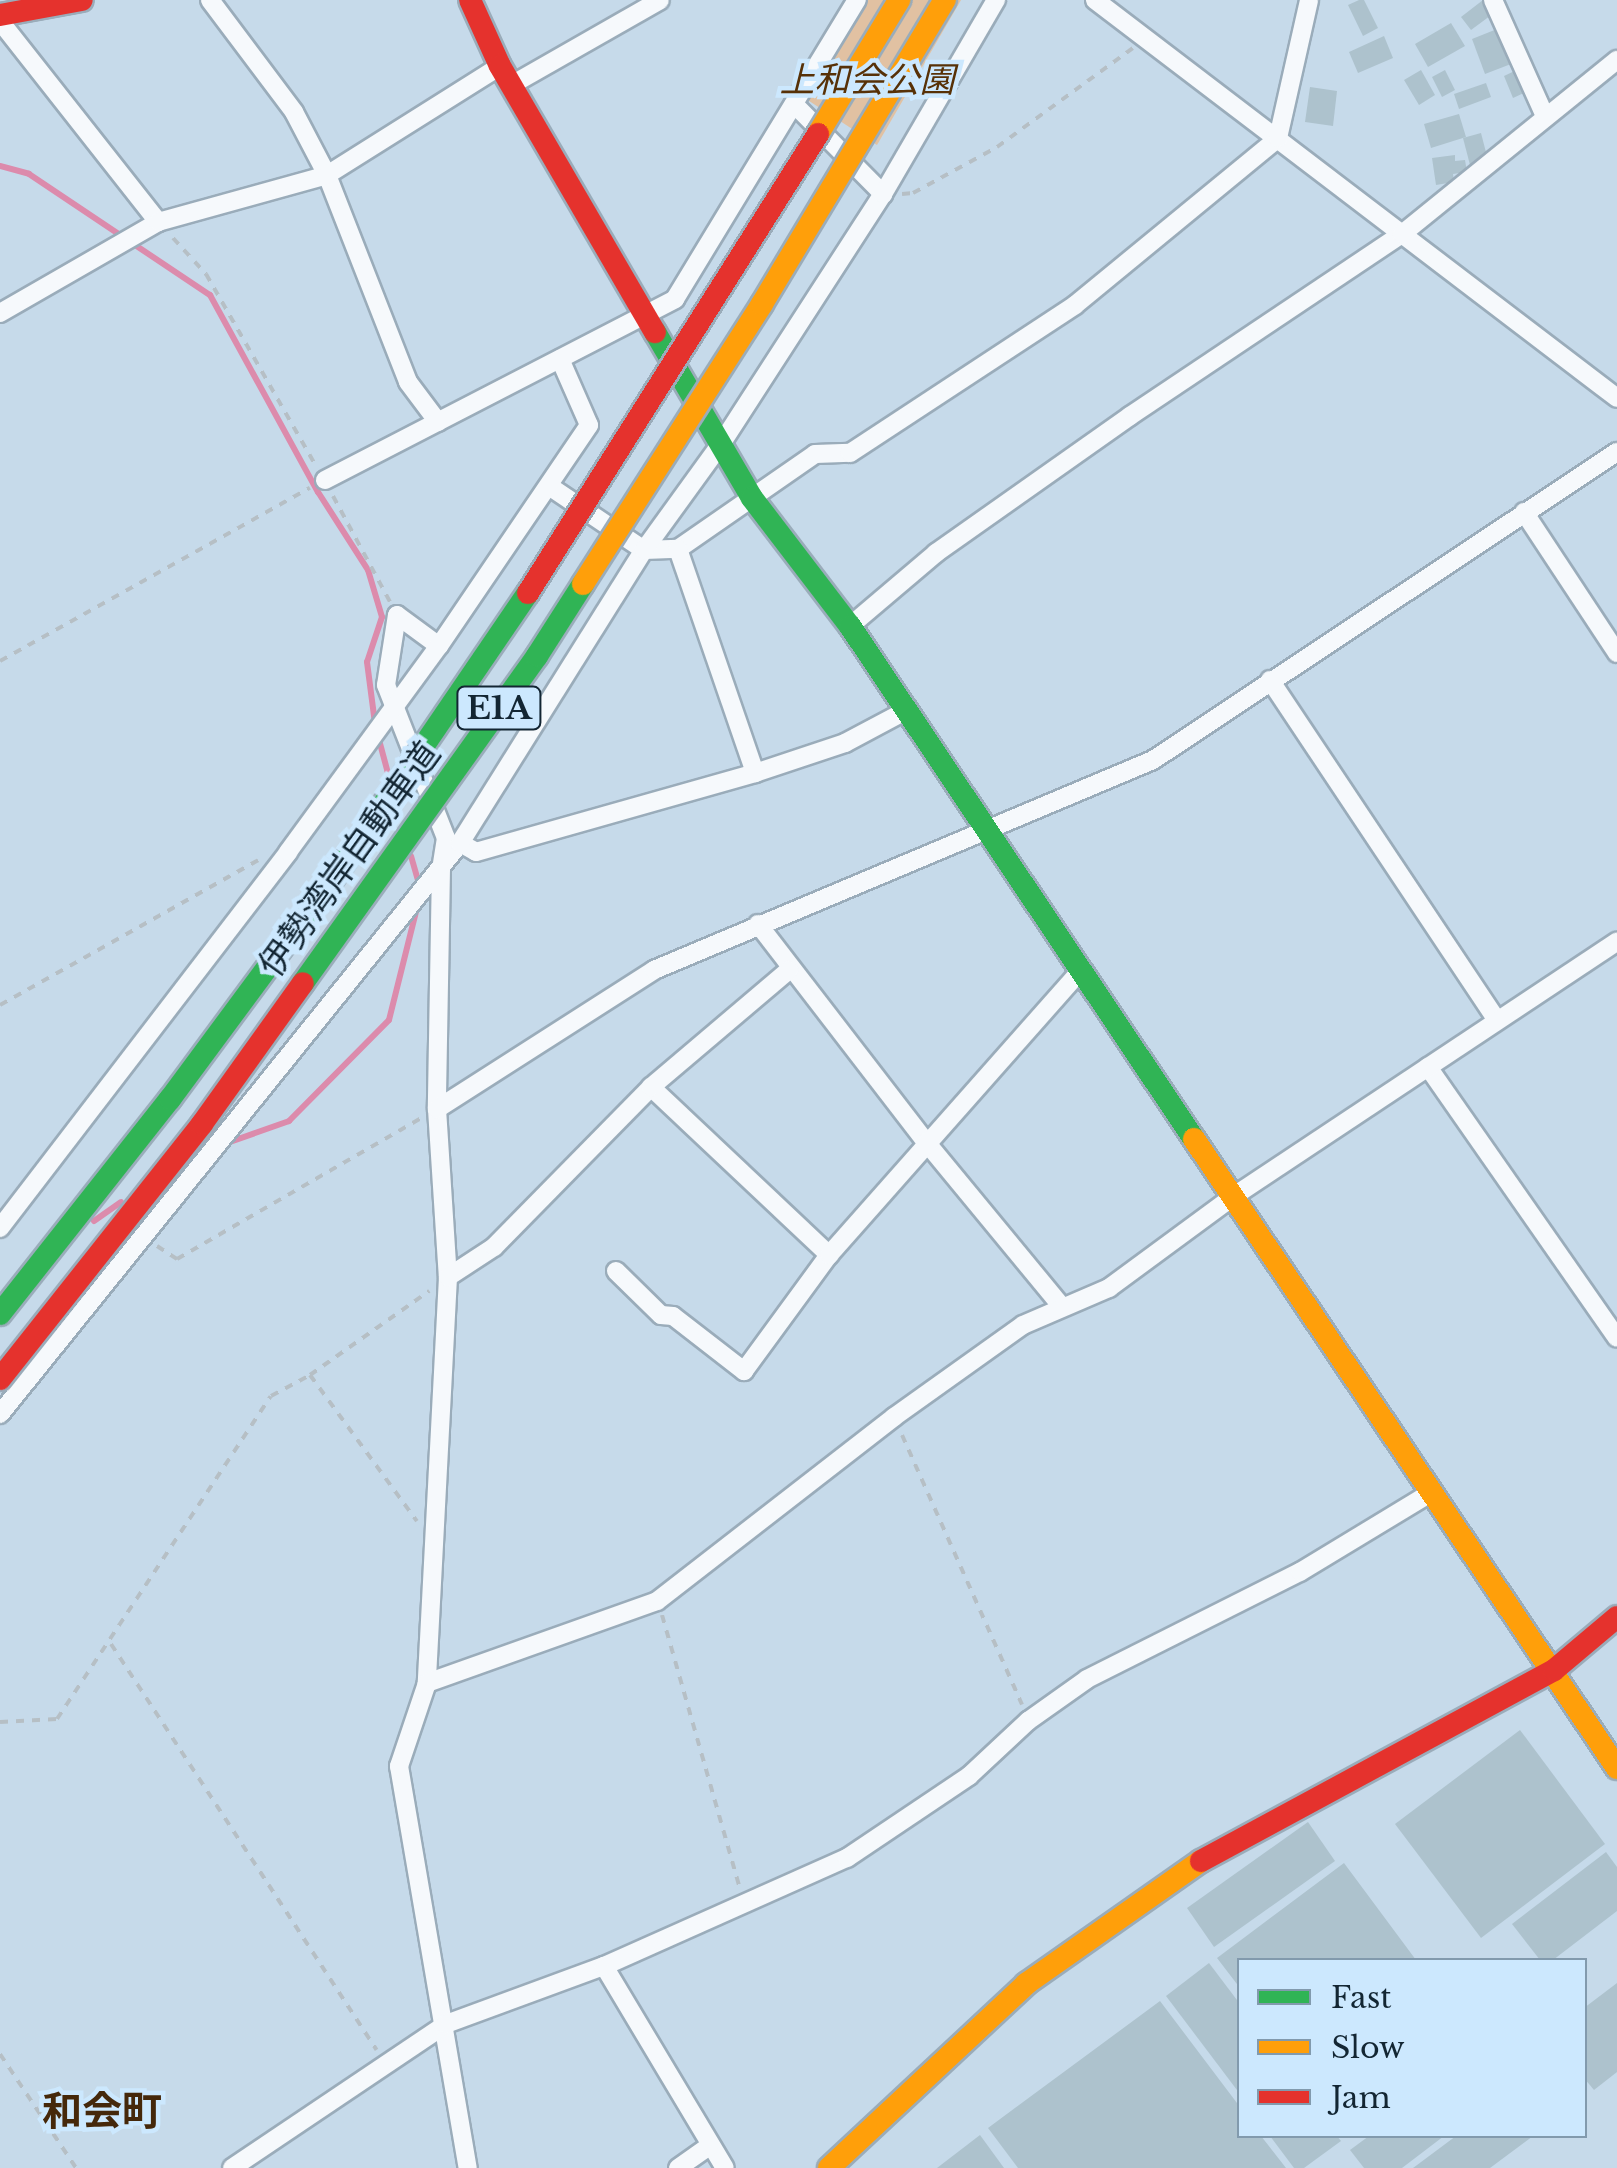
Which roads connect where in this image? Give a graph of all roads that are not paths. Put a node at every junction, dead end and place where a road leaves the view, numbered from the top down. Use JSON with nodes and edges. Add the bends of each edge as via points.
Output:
{"nodes":[{"id":1,"x":82,"y":0,"type":"edge"},
{"id":2,"x":210,"y":0,"type":"edge"},
{"id":3,"x":470,"y":0,"type":"edge"},
{"id":4,"x":660,"y":0,"type":"edge"},
{"id":5,"x":857,"y":0,"type":"edge"},
{"id":6,"x":900,"y":0,"type":"edge"},
{"id":7,"x":944,"y":0,"type":"edge"},
{"id":8,"x":996,"y":0,"type":"edge"},
{"id":9,"x":1095,"y":0,"type":"edge"},
{"id":10,"x":1309,"y":0,"type":"edge"},
{"id":11,"x":1493,"y":0,"type":"edge"},
{"id":12,"x":0,"y":18,"type":"edge"},
{"id":13,"x":1617,"y":60,"type":"edge"},
{"id":14,"x":507,"y":75,"type":"junction"},
{"id":15,"x":794,"y":104,"type":"junction"},
{"id":16,"x":1545,"y":116,"type":"junction"},
{"id":17,"x":1278,"y":138,"type":"junction"},
{"id":18,"x":327,"y":175,"type":"junction"},
{"id":19,"x":883,"y":194,"type":"junction"},
{"id":20,"x":158,"y":222,"type":"junction"},
{"id":21,"x":1402,"y":234,"type":"junction"},
{"id":22,"x":0,"y":312,"type":"edge"},
{"id":23,"x":648,"y":314,"type":"junction"},
{"id":24,"x":560,"y":359,"type":"junction"},
{"id":25,"x":1617,"y":398,"type":"edge"},
{"id":26,"x":438,"y":422,"type":"junction"},
{"id":27,"x":723,"y":441,"type":"junction"},
{"id":28,"x":1617,"y":452,"type":"edge"},
{"id":29,"x":325,"y":480,"type":"road end"},
{"id":30,"x":549,"y":486,"type":"junction"},
{"id":31,"x":752,"y":498,"type":"junction"},
{"id":32,"x":1524,"y":512,"type":"junction"},
{"id":33,"x":644,"y":550,"type":"junction"},
{"id":34,"x":678,"y":550,"type":"junction"},
{"id":35,"x":850,"y":626,"type":"junction"},
{"id":36,"x":439,"y":646,"type":"junction"},
{"id":37,"x":1617,"y":654,"type":"edge"},
{"id":38,"x":1270,"y":680,"type":"junction"},
{"id":39,"x":393,"y":706,"type":"junction"},
{"id":40,"x":907,"y":710,"type":"junction"},
{"id":41,"x":754,"y":773,"type":"junction"},
{"id":42,"x":984,"y":827,"type":"junction"},
{"id":43,"x":460,"y":843,"type":"junction"},
{"id":44,"x":441,"y":868,"type":"junction"},
{"id":45,"x":758,"y":924,"type":"junction"},
{"id":46,"x":1617,"y":942,"type":"edge"},
{"id":47,"x":790,"y":970,"type":"junction"},
{"id":48,"x":1081,"y":970,"type":"junction"},
{"id":49,"x":1497,"y":1020,"type":"junction"},
{"id":50,"x":1428,"y":1067,"type":"junction"},
{"id":51,"x":651,"y":1087,"type":"junction"},
{"id":52,"x":437,"y":1109,"type":"junction"},
{"id":53,"x":926,"y":1142,"type":"junction"},
{"id":54,"x":1234,"y":1196,"type":"junction"},
{"id":55,"x":0,"y":1228,"type":"edge"},
{"id":56,"x":829,"y":1255,"type":"junction"},
{"id":57,"x":616,"y":1271,"type":"dead end"},
{"id":58,"x":448,"y":1277,"type":"junction"},
{"id":59,"x":1062,"y":1307,"type":"junction"},
{"id":60,"x":0,"y":1314,"type":"edge"},
{"id":61,"x":1617,"y":1338,"type":"edge"},
{"id":62,"x":0,"y":1379,"type":"edge"},
{"id":63,"x":0,"y":1414,"type":"edge"},
{"id":64,"x":1432,"y":1492,"type":"junction"},
{"id":65,"x":1617,"y":1617,"type":"edge"},
{"id":66,"x":1554,"y":1670,"type":"junction"},
{"id":67,"x":427,"y":1683,"type":"junction"},
{"id":68,"x":1617,"y":1768,"type":"edge"},
{"id":69,"x":604,"y":1966,"type":"junction"},
{"id":70,"x":446,"y":2024,"type":"junction"},
{"id":71,"x":709,"y":2146,"type":"junction"},
{"id":72,"x":232,"y":2168,"type":"edge"},
{"id":73,"x":468,"y":2168,"type":"edge"},
{"id":74,"x":678,"y":2168,"type":"edge"},
{"id":75,"x":725,"y":2168,"type":"edge"},
{"id":76,"x":828,"y":2168,"type":"edge"}],
"edges":[{"from":1,"to":12,"type":"main road"},
{"from":2,"to":18,"type":"street","via":[[294,112]]},
{"from":3,"to":14,"type":"main road"},
{"from":4,"to":14,"type":"street"},
{"from":5,"to":15,"type":"street"},
{"from":6,"to":60,"type":"main road","name":"伊勢湾岸自動車道","number":"E1A","bridge":true,"via":[[501,634],[330,883]]},
{"from":7,"to":62,"type":"main road","name":"伊勢湾岸自動車道","number":"E1A","bridge":true,"via":[[752,320],[537,656],[202,1124]]},
{"from":8,"to":19,"type":"street"},
{"from":9,"to":17,"type":"street"},
{"from":10,"to":17,"type":"street"},
{"from":11,"to":16,"type":"street"},
{"from":12,"to":20,"type":"street"},
{"from":13,"to":16,"type":"street"},
{"from":14,"to":18,"type":"street"},
{"from":14,"to":23,"type":"main road"},
{"from":15,"to":19,"type":"street"},
{"from":15,"to":23,"type":"street","via":[[675,299]]},
{"from":16,"to":21,"type":"street"},
{"from":17,"to":21,"type":"street"},
{"from":17,"to":31,"type":"street","via":[[1075,304],[850,454],[815,454]]},
{"from":18,"to":20,"type":"street"},
{"from":18,"to":26,"type":"street","via":[[408,382]]},
{"from":19,"to":27,"type":"street"},
{"from":20,"to":22,"type":"street"},
{"from":21,"to":25,"type":"street"},
{"from":21,"to":35,"type":"street","via":[[936,553]]},
{"from":23,"to":24,"type":"street"},
{"from":23,"to":27,"type":"main road"},
{"from":24,"to":26,"type":"street"},
{"from":24,"to":30,"type":"street","via":[[590,425]]},
{"from":26,"to":29,"type":"street"},
{"from":27,"to":31,"type":"main road"},
{"from":27,"to":33,"type":"street"},
{"from":28,"to":32,"type":"street"},
{"from":30,"to":33,"type":"street"},
{"from":30,"to":36,"type":"street"},
{"from":31,"to":34,"type":"street"},
{"from":31,"to":35,"type":"main road"},
{"from":32,"to":37,"type":"street"},
{"from":32,"to":38,"type":"street"},
{"from":33,"to":34,"type":"street"},
{"from":33,"to":43,"type":"street"},
{"from":34,"to":41,"type":"street"},
{"from":35,"to":40,"type":"main road"},
{"from":36,"to":39,"type":"street"},
{"from":36,"to":39,"type":"street","via":[[398,614],[386,686]]},
{"from":38,"to":42,"type":"street","via":[[1152,760]]},
{"from":38,"to":49,"type":"street"},
{"from":39,"to":44,"type":"street","via":[[446,838]]},
{"from":39,"to":55,"type":"street"},
{"from":40,"to":41,"type":"street","via":[[845,744]]},
{"from":40,"to":42,"type":"main road"},
{"from":41,"to":43,"type":"street","via":[[476,852]]},
{"from":42,"to":45,"type":"street"},
{"from":42,"to":48,"type":"main road"},
{"from":43,"to":44,"type":"street"},
{"from":44,"to":52,"type":"street"},
{"from":44,"to":63,"type":"street"},
{"from":45,"to":47,"type":"street"},
{"from":45,"to":52,"type":"street","via":[[654,970]]},
{"from":46,"to":49,"type":"street"},
{"from":47,"to":51,"type":"street"},
{"from":47,"to":53,"type":"street"},
{"from":48,"to":53,"type":"street"},
{"from":48,"to":54,"type":"main road"},
{"from":49,"to":50,"type":"street"},
{"from":50,"to":54,"type":"street"},
{"from":50,"to":61,"type":"street"},
{"from":51,"to":56,"type":"street"},
{"from":51,"to":58,"type":"street","via":[[494,1246]]},
{"from":52,"to":58,"type":"street"},
{"from":53,"to":56,"type":"street"},
{"from":53,"to":59,"type":"street"},
{"from":54,"to":59,"type":"street","via":[[1109,1288]]},
{"from":54,"to":64,"type":"main road"},
{"from":56,"to":57,"type":"street","via":[[744,1371],[673,1316],[661,1315]]},
{"from":58,"to":67,"type":"street"},
{"from":59,"to":67,"type":"street","via":[[1023,1325],[894,1417],[658,1601]]},
{"from":64,"to":66,"type":"main road"},
{"from":64,"to":69,"type":"street","via":[[1300,1572],[1087,1679],[1028,1720],[969,1776],[847,1858]]},
{"from":65,"to":66,"type":"main road"},
{"from":66,"to":68,"type":"main road"},
{"from":66,"to":76,"type":"main road","via":[[1220,1847],[1026,1984]]},
{"from":67,"to":70,"type":"street","via":[[400,1766]]},
{"from":69,"to":70,"type":"street"},
{"from":69,"to":71,"type":"street"},
{"from":70,"to":72,"type":"street"},
{"from":70,"to":73,"type":"street"},
{"from":71,"to":74,"type":"street"},
{"from":71,"to":75,"type":"street"}]}
